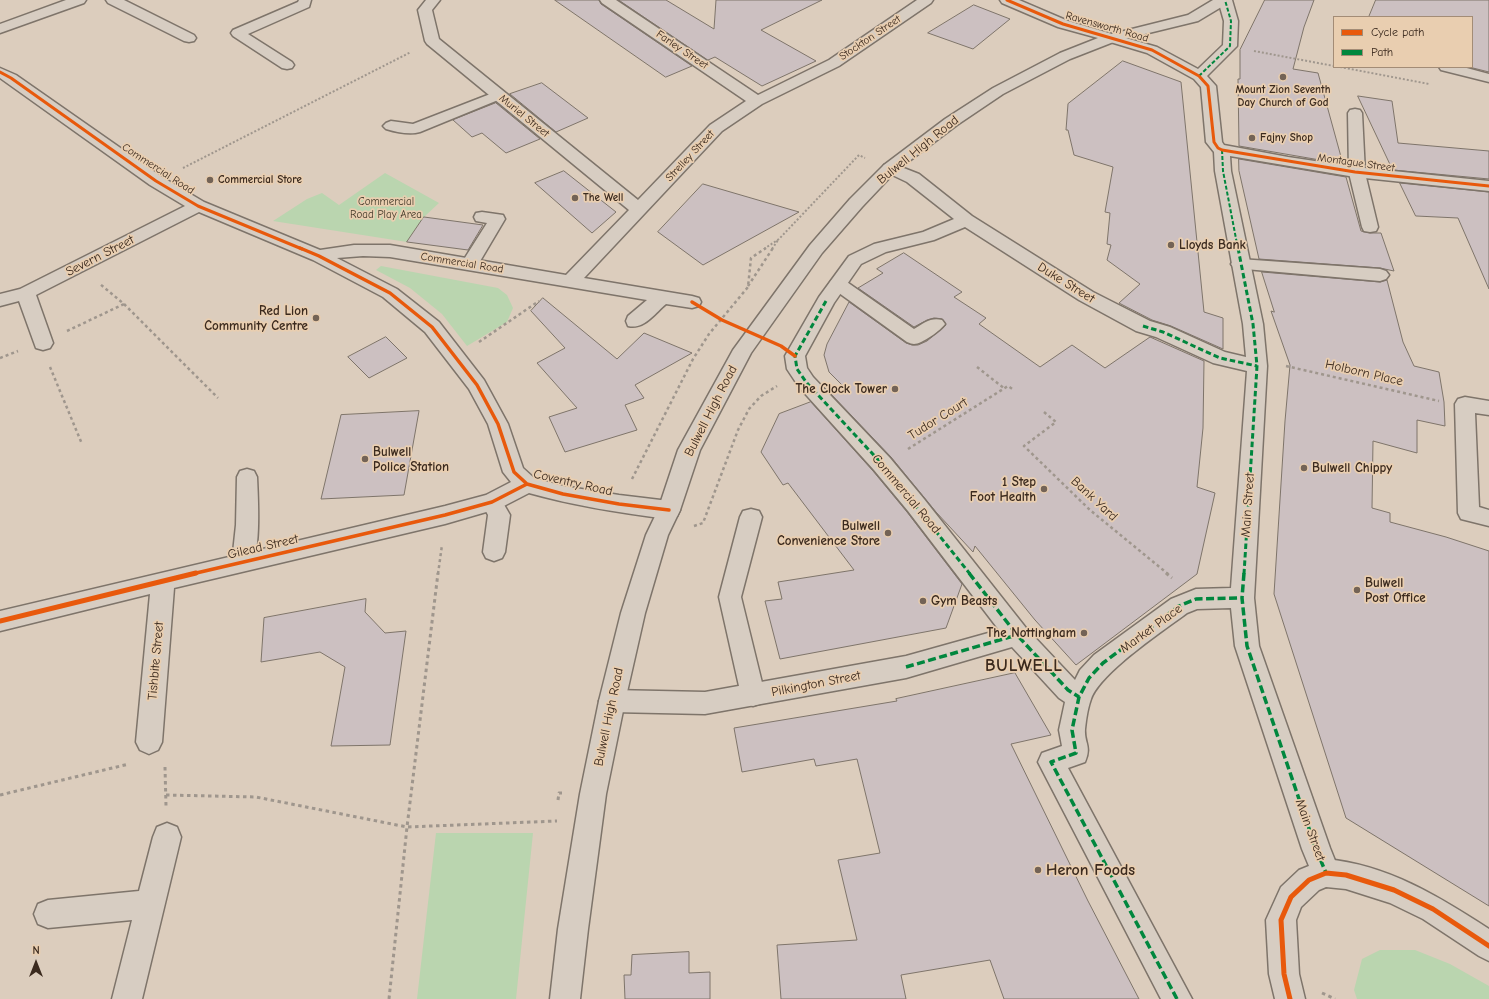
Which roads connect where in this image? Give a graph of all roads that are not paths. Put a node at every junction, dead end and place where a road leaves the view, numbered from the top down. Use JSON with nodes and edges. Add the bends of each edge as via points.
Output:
{"nodes":[{"id":1,"x":79,"y":0,"type":"edge"},
{"id":2,"x":113,"y":0,"type":"edge"},
{"id":3,"x":305,"y":0,"type":"edge"},
{"id":4,"x":607,"y":0,"type":"edge"},
{"id":5,"x":926,"y":0,"type":"edge"},
{"id":6,"x":1007,"y":0,"type":"edge"},
{"id":7,"x":1224,"y":0,"type":"edge"},
{"id":8,"x":429,"y":5,"type":"edge"},
{"id":9,"x":0,"y":29,"type":"edge"},
{"id":10,"x":189,"y":38,"type":"dead end"},
{"id":11,"x":1112,"y":38,"type":"junction"},
{"id":12,"x":834,"y":63,"type":"joint"},
{"id":13,"x":287,"y":65,"type":"dead end"},
{"id":14,"x":1450,"y":68,"type":"edge"},
{"id":15,"x":1199,"y":76,"type":"junction"},
{"id":16,"x":4,"y":77,"type":"edge"},
{"id":17,"x":1489,"y":78,"type":"edge"},
{"id":18,"x":498,"y":95,"type":"junction"},
{"id":19,"x":757,"y":101,"type":"junction"},
{"id":20,"x":1355,"y":113,"type":"dead end"},
{"id":21,"x":391,"y":126,"type":"dead end"},
{"id":22,"x":1222,"y":150,"type":"junction"},
{"id":23,"x":890,"y":168,"type":"junction"},
{"id":24,"x":1357,"y":173,"type":"junction"},
{"id":25,"x":1489,"y":186,"type":"edge"},
{"id":26,"x":198,"y":206,"type":"junction"},
{"id":27,"x":640,"y":210,"type":"junction"},
{"id":28,"x":482,"y":217,"type":"dead end"},
{"id":29,"x":966,"y":220,"type":"junction"},
{"id":30,"x":1370,"y":227,"type":"dead end"},
{"id":31,"x":319,"y":256,"type":"junction"},
{"id":32,"x":470,"y":264,"type":"junction"},
{"id":33,"x":1240,"y":264,"type":"junction"},
{"id":34,"x":1380,"y":275,"type":"dead end"},
{"id":35,"x":569,"y":281,"type":"junction"},
{"id":36,"x":838,"y":284,"type":"junction"},
{"id":37,"x":26,"y":293,"type":"junction"},
{"id":38,"x":662,"y":297,"type":"junction"},
{"id":39,"x":0,"y":300,"type":"edge"},
{"id":40,"x":692,"y":302,"type":"road end"},
{"id":41,"x":635,"y":321,"type":"dead end"},
{"id":42,"x":936,"y":324,"type":"dead end"},
{"id":43,"x":43,"y":343,"type":"road end"},
{"id":44,"x":1257,"y":366,"type":"junction"},
{"id":45,"x":1489,"y":408,"type":"edge"},
{"id":46,"x":247,"y":477,"type":"dead end"},
{"id":47,"x":527,"y":484,"type":"junction"},
{"id":48,"x":492,"y":502,"type":"junction"},
{"id":49,"x":668,"y":510,"type":"junction"},
{"id":50,"x":751,"y":517,"type":"dead end"},
{"id":51,"x":1489,"y":518,"type":"edge"},
{"id":52,"x":494,"y":552,"type":"dead end"},
{"id":53,"x":243,"y":562,"type":"junction"},
{"id":54,"x":163,"y":581,"type":"junction"},
{"id":55,"x":1242,"y":598,"type":"junction"},
{"id":56,"x":0,"y":621,"type":"edge"},
{"id":57,"x":1016,"y":635,"type":"junction"},
{"id":58,"x":753,"y":695,"type":"junction"},
{"id":59,"x":1080,"y":697,"type":"junction"},
{"id":60,"x":612,"y":701,"type":"junction"},
{"id":61,"x":149,"y":742,"type":"road end"},
{"id":62,"x":167,"y":837,"type":"road end"},
{"id":63,"x":1326,"y":873,"type":"junction"},
{"id":64,"x":151,"y":904,"type":"junction"},
{"id":65,"x":48,"y":914,"type":"dead end"},
{"id":66,"x":1489,"y":946,"type":"edge"},
{"id":67,"x":127,"y":999,"type":"edge"},
{"id":68,"x":565,"y":999,"type":"edge"},
{"id":69,"x":1177,"y":999,"type":"edge"},
{"id":70,"x":1290,"y":999,"type":"edge"}],
"edges":[{"from":1,"to":9,"type":"street"},
{"from":2,"to":10,"type":"street"},
{"from":3,"to":13,"type":"lane","via":[[304,4],[238,33]]},
{"from":4,"to":19,"type":"street","name":"Farley Street"},
{"from":5,"to":12,"type":"street","name":"Stockton Street"},
{"from":6,"to":11,"type":"street","name":"Ravensworth Road","via":[[1064,24]]},
{"from":7,"to":11,"type":"street","via":[[1193,18]]},
{"from":7,"to":15,"type":"street","via":[[1231,21],[1230,46]]},
{"from":8,"to":18,"type":"street","name":"Muriel Street","via":[[432,41]]},
{"from":11,"to":15,"type":"street","name":"Ravensworth Road","via":[[1152,50]]},
{"from":11,"to":23,"type":"street","name":"Bulwell High Road","via":[[1059,59],[998,91],[951,122]]},
{"from":12,"to":19,"type":"street","name":"Strelley Street"},
{"from":14,"to":17,"type":"lane"},
{"from":15,"to":22,"type":"street","name":"Main Street","via":[[1208,86],[1214,142]]},
{"from":16,"to":26,"type":"street","name":"Commercial Road","via":[[156,181]]},
{"from":18,"to":21,"type":"lane","via":[[415,129]]},
{"from":18,"to":27,"type":"street","name":"Muriel Street"},
{"from":19,"to":27,"type":"street","name":"Strelley Street","via":[[716,128]]},
{"from":20,"to":24,"type":"lane"},
{"from":22,"to":24,"type":"street","name":"Montague Street"},
{"from":22,"to":33,"type":"street","name":"Main Street","via":[[1223,171]]},
{"from":23,"to":29,"type":"street","name":"Duke Street","via":[[913,178]]},
{"from":23,"to":49,"type":"street","name":"Bulwell High Road","via":[[816,249],[743,350],[689,450]]},
{"from":24,"to":25,"type":"street","name":"Montague Street"},
{"from":24,"to":30,"type":"lane"},
{"from":26,"to":31,"type":"street","name":"Commercial Road"},
{"from":26,"to":37,"type":"street","name":"Severn Street"},
{"from":27,"to":35,"type":"street","name":"Strelley Street"},
{"from":28,"to":32,"type":"lane","via":[[497,219]]},
{"from":29,"to":36,"type":"street","via":[[928,236],[899,242],[855,260]]},
{"from":29,"to":44,"type":"street","name":"Duke Street","via":[[1086,296],[1143,326],[1163,332],[1220,358]]},
{"from":31,"to":32,"type":"street","name":"Commercial Road","via":[[353,249],[390,251]]},
{"from":31,"to":47,"type":"street","name":"Coventry Road","via":[[390,293],[432,327],[477,386],[498,424],[514,472]]},
{"from":32,"to":35,"type":"street","name":"Commercial Road"},
{"from":33,"to":34,"type":"lane"},
{"from":33,"to":44,"type":"street","name":"Main Street","via":[[1253,324]]},
{"from":35,"to":38,"type":"street","name":"Commercial Road"},
{"from":36,"to":42,"type":"lane","via":[[914,338]]},
{"from":36,"to":57,"type":"street","name":"Commercial Road","via":[[826,301],[796,363],[806,382],[882,464]]},
{"from":37,"to":39,"type":"street","name":"Severn Street"},
{"from":37,"to":43,"type":"street"},
{"from":38,"to":40,"type":"street","name":"Commercial Road"},
{"from":38,"to":41,"type":"street"},
{"from":44,"to":55,"type":"street","name":"Main Street"},
{"from":45,"to":51,"type":"lane","via":[[1465,404],[1469,512]]},
{"from":46,"to":53,"type":"lane","via":[[248,525]]},
{"from":47,"to":48,"type":"street","name":"Gilead Street"},
{"from":47,"to":49,"type":"street","name":"Coventry Road","via":[[563,494]]},
{"from":48,"to":52,"type":"lane","via":[[499,515]]},
{"from":48,"to":53,"type":"street","name":"Gilead Street"},
{"from":49,"to":60,"type":"street","name":"Bulwell High Road","via":[[657,536],[633,613]]},
{"from":50,"to":58,"type":"lane","via":[[730,597]]},
{"from":53,"to":54,"type":"street","name":"Gilead Street"},
{"from":54,"to":56,"type":"street","name":"Gilead Street"},
{"from":54,"to":61,"type":"street","name":"Tishbite Street"},
{"from":55,"to":59,"type":"street","name":"Market Place","via":[[1196,599],[1179,606],[1103,663],[1089,678]]},
{"from":55,"to":63,"type":"street","name":"Main Street","via":[[1247,646]]},
{"from":57,"to":58,"type":"street","name":"Pilkington Street","via":[[906,667]]},
{"from":57,"to":59,"type":"street","name":"Commercial Road","via":[[1068,690]]},
{"from":58,"to":60,"type":"street","name":"Pilkington Street","via":[[705,703]]},
{"from":59,"to":69,"type":"street","name":"Market Place","via":[[1072,730],[1076,753],[1051,762]]},
{"from":60,"to":68,"type":"street","name":"Bulwell High Road","via":[[593,794]]},
{"from":62,"to":64,"type":"street"},
{"from":63,"to":66,"type":"street","via":[[1346,875],[1394,890],[1433,909]]},
{"from":63,"to":70,"type":"street","name":"Main Street","via":[[1310,880],[1291,897],[1281,920],[1284,974]]},
{"from":64,"to":65,"type":"street"},
{"from":64,"to":67,"type":"street"}]}
